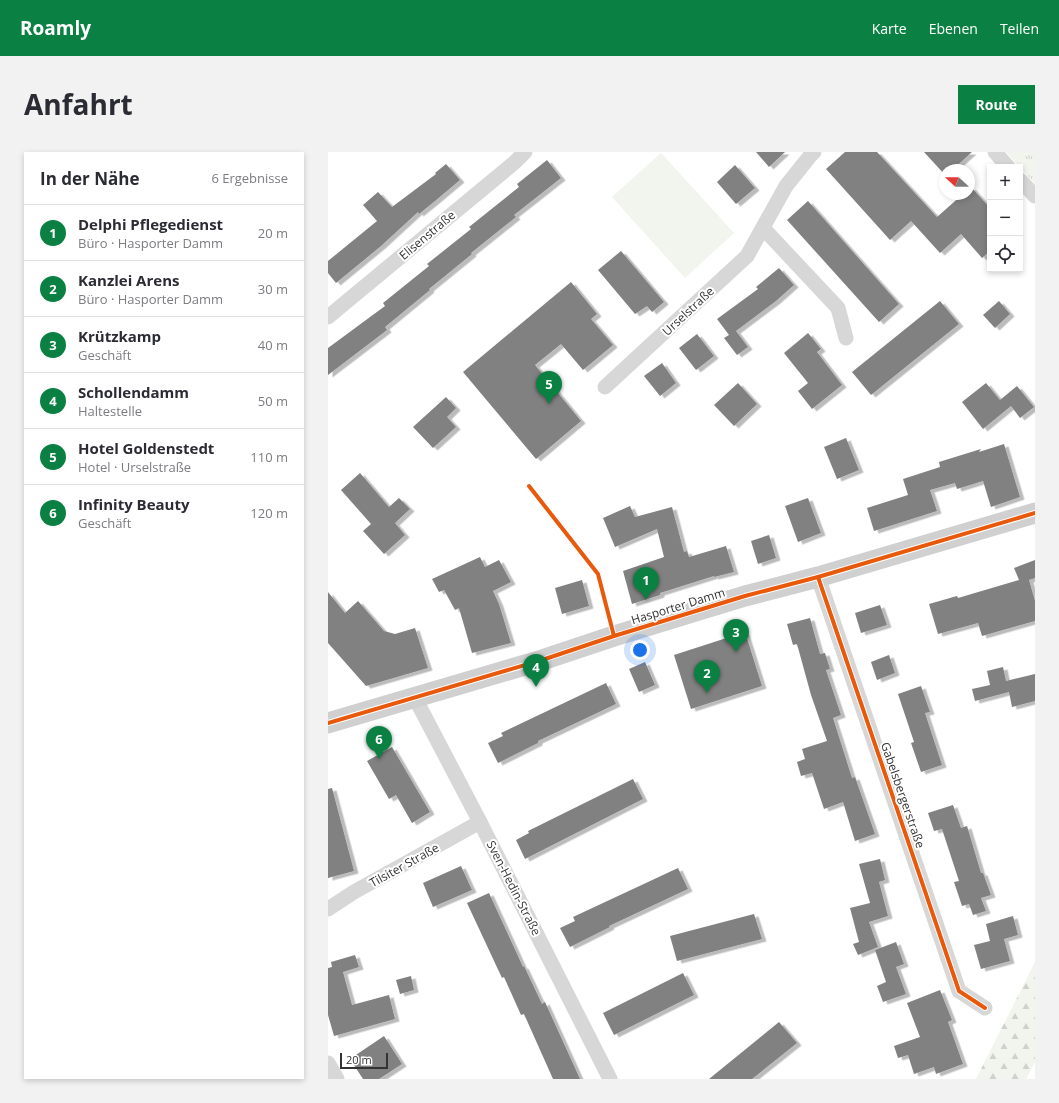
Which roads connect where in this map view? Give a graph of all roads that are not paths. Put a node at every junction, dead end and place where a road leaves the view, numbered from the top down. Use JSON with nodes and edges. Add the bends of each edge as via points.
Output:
{"nodes":[{"id":1,"x":525,"y":152,"type":"edge"},
{"id":2,"x":814,"y":152,"type":"edge"},
{"id":3,"x":995,"y":152,"type":"edge"},
{"id":4,"x":1005,"y":164,"type":"edge"},
{"id":5,"x":1023,"y":183,"type":"edge"},
{"id":6,"x":1035,"y":196,"type":"edge"},
{"id":7,"x":762,"y":228,"type":"junction"},
{"id":8,"x":328,"y":317,"type":"edge"},
{"id":9,"x":846,"y":338,"type":"dead end"},
{"id":10,"x":605,"y":388,"type":"dead end"},
{"id":11,"x":1035,"y":513,"type":"edge"},
{"id":12,"x":818,"y":577,"type":"junction"},
{"id":13,"x":414,"y":698,"type":"junction"},
{"id":14,"x":328,"y":722,"type":"edge"},
{"id":15,"x":480,"y":822,"type":"junction"},
{"id":16,"x":328,"y":909,"type":"edge"},
{"id":17,"x":985,"y":1008,"type":"dead end"},
{"id":18,"x":328,"y":1063,"type":"edge"},
{"id":19,"x":337,"y":1079,"type":"edge"},
{"id":20,"x":610,"y":1079,"type":"edge"}],
"edges":[{"from":1,"to":8,"type":"street","name":"Elisenstraße"},
{"from":2,"to":7,"type":"street","name":"Urselstraße","via":[[786,186]]},
{"from":3,"to":4,"type":"street"},
{"from":5,"to":6,"type":"street"},
{"from":7,"to":9,"type":"street","via":[[838,308]]},
{"from":7,"to":10,"type":"street","name":"Urselstraße","via":[[747,256]]},
{"from":11,"to":12,"type":"main road","name":"Hasporter Damm"},
{"from":12,"to":13,"type":"main road","name":"Hasporter Damm","via":[[745,596]]},
{"from":12,"to":17,"type":"street","name":"Gabelsbergerstraße","via":[[959,991]]},
{"from":13,"to":14,"type":"main road","name":"Hasporter Damm"},
{"from":13,"to":15,"type":"street","name":"Sven-Hedin-Straße"},
{"from":15,"to":16,"type":"street","name":"Tilsiter Straße"},
{"from":15,"to":20,"type":"street","name":"Sven-Hedin-Straße"},
{"from":18,"to":19,"type":"street"}]}
